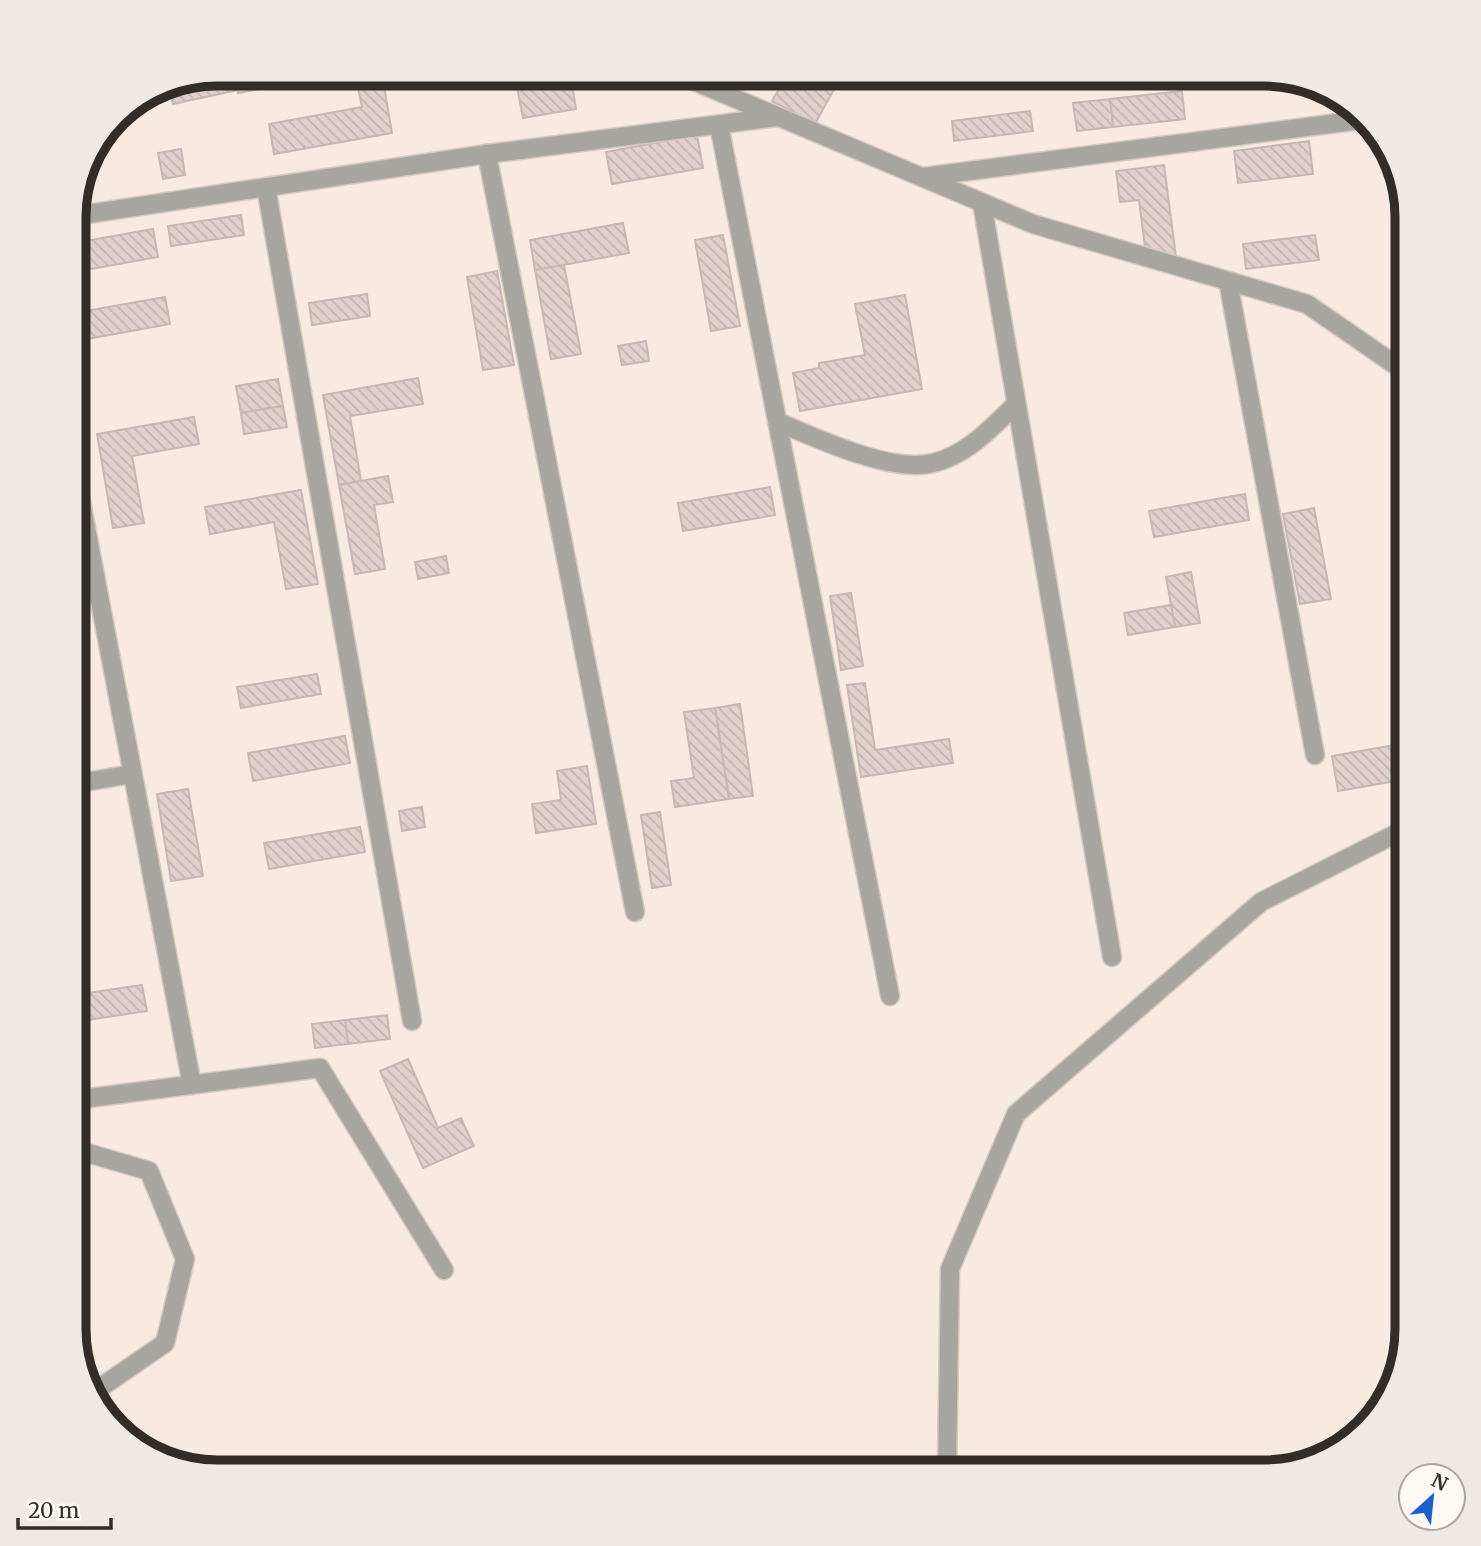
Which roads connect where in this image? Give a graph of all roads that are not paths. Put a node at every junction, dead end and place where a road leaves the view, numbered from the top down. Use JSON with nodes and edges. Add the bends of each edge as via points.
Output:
{"nodes":[{"id":1,"x":706,"y":86,"type":"edge"},
{"id":2,"x":780,"y":117,"type":"junction"},
{"id":3,"x":1353,"y":121,"type":"edge"},
{"id":4,"x":719,"y":125,"type":"junction"},
{"id":5,"x":487,"y":154,"type":"junction"},
{"id":6,"x":922,"y":178,"type":"junction"},
{"id":7,"x":266,"y":187,"type":"junction"},
{"id":8,"x":982,"y":202,"type":"junction"},
{"id":9,"x":86,"y":214,"type":"edge"},
{"id":10,"x":1228,"y":281,"type":"junction"},
{"id":11,"x":1395,"y":364,"type":"edge"},
{"id":12,"x":1016,"y":404,"type":"junction"},
{"id":13,"x":778,"y":422,"type":"junction"},
{"id":14,"x":86,"y":529,"type":"edge"},
{"id":15,"x":1315,"y":755,"type":"dead end"},
{"id":16,"x":132,"y":774,"type":"junction"},
{"id":17,"x":86,"y":781,"type":"edge"},
{"id":18,"x":1395,"y":835,"type":"edge"},
{"id":19,"x":635,"y":912,"type":"dead end"},
{"id":20,"x":1112,"y":957,"type":"dead end"},
{"id":21,"x":890,"y":996,"type":"dead end"},
{"id":22,"x":412,"y":1021,"type":"dead end"},
{"id":23,"x":192,"y":1085,"type":"junction"},
{"id":24,"x":86,"y":1098,"type":"edge"},
{"id":25,"x":86,"y":1153,"type":"edge"},
{"id":26,"x":444,"y":1270,"type":"dead end"},
{"id":27,"x":100,"y":1388,"type":"edge"},
{"id":28,"x":947,"y":1460,"type":"edge"}],
"edges":[{"from":1,"to":2,"type":"lane"},
{"from":2,"to":4,"type":"lane"},
{"from":2,"to":6,"type":"lane"},
{"from":3,"to":6,"type":"lane"},
{"from":4,"to":5,"type":"lane"},
{"from":4,"to":13,"type":"lane"},
{"from":5,"to":7,"type":"lane"},
{"from":5,"to":19,"type":"lane"},
{"from":6,"to":8,"type":"lane"},
{"from":7,"to":9,"type":"lane"},
{"from":7,"to":22,"type":"lane"},
{"from":8,"to":10,"type":"lane","via":[[1033,224]]},
{"from":8,"to":12,"type":"lane"},
{"from":10,"to":11,"type":"lane","via":[[1307,304]]},
{"from":10,"to":15,"type":"lane"},
{"from":12,"to":13,"type":"lane","via":[[975,442],[932,464],[856,455]]},
{"from":12,"to":20,"type":"lane"},
{"from":13,"to":21,"type":"lane"},
{"from":14,"to":16,"type":"lane"},
{"from":16,"to":17,"type":"lane"},
{"from":16,"to":23,"type":"lane"},
{"from":18,"to":28,"type":"lane","via":[[1261,902],[1016,1114],[950,1269]]},
{"from":23,"to":24,"type":"lane"},
{"from":23,"to":26,"type":"lane","via":[[320,1068]]},
{"from":25,"to":27,"type":"lane","via":[[149,1171],[185,1259],[164,1343]]}]}
